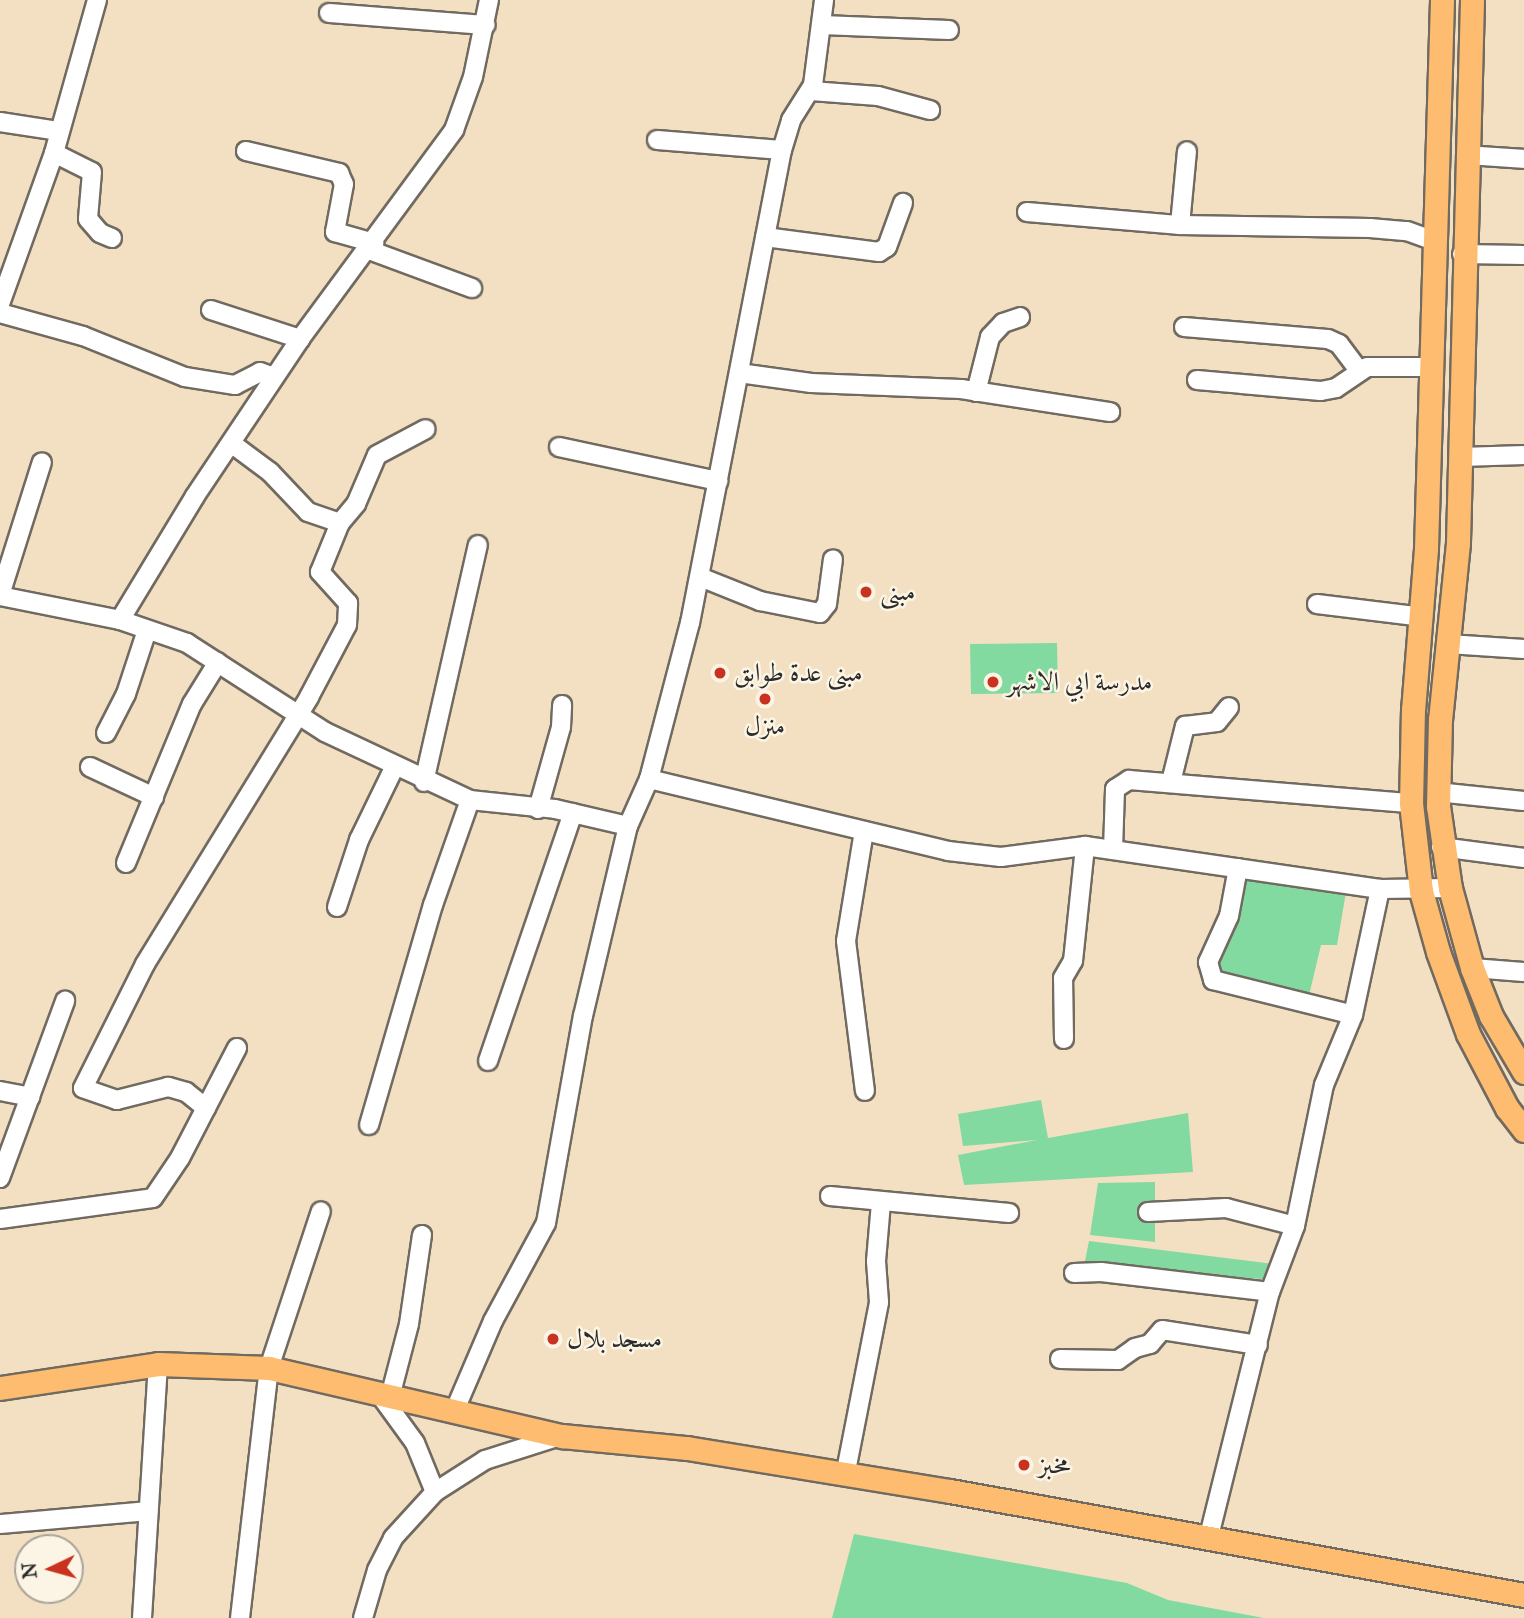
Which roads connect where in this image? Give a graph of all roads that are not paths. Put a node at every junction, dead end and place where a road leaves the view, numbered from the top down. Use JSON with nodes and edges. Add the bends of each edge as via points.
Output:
{"nodes":[{"id":1,"x":97,"y":0,"type":"edge"},
{"id":2,"x":489,"y":0,"type":"edge"},
{"id":3,"x":824,"y":0,"type":"edge"},
{"id":4,"x":1442,"y":2,"type":"edge"},
{"id":5,"x":1475,"y":2,"type":"edge"},
{"id":6,"x":329,"y":13,"type":"dead end"},
{"id":7,"x":486,"y":25,"type":"junction"},
{"id":8,"x":821,"y":25,"type":"junction"},
{"id":9,"x":948,"y":30,"type":"dead end"},
{"id":10,"x":811,"y":91,"type":"junction"},
{"id":11,"x":930,"y":110,"type":"dead end"},
{"id":12,"x":0,"y":122,"type":"edge"},
{"id":13,"x":59,"y":131,"type":"junction"},
{"id":14,"x":657,"y":141,"type":"dead end"},
{"id":15,"x":782,"y":150,"type":"junction"},
{"id":16,"x":246,"y":151,"type":"dead end"},
{"id":17,"x":1187,"y":151,"type":"dead end"},
{"id":18,"x":54,"y":153,"type":"junction"},
{"id":19,"x":1466,"y":155,"type":"junction"},
{"id":20,"x":1524,"y":159,"type":"edge"},
{"id":21,"x":903,"y":203,"type":"dead end"},
{"id":22,"x":1027,"y":212,"type":"dead end"},
{"id":23,"x":1180,"y":225,"type":"junction"},
{"id":24,"x":765,"y":237,"type":"junction"},
{"id":25,"x":111,"y":238,"type":"dead end"},
{"id":26,"x":1435,"y":241,"type":"junction"},
{"id":27,"x":372,"y":247,"type":"junction"},
{"id":28,"x":1462,"y":254,"type":"junction"},
{"id":29,"x":1524,"y":255,"type":"edge"},
{"id":30,"x":472,"y":288,"type":"dead end"},
{"id":31,"x":0,"y":303,"type":"edge"},
{"id":32,"x":211,"y":310,"type":"dead end"},
{"id":33,"x":0,"y":313,"type":"edge"},
{"id":34,"x":1020,"y":317,"type":"dead end"},
{"id":35,"x":1184,"y":327,"type":"dead end"},
{"id":36,"x":300,"y":339,"type":"junction"},
{"id":37,"x":1431,"y":366,"type":"junction"},
{"id":38,"x":1359,"y":371,"type":"junction"},
{"id":39,"x":738,"y":373,"type":"junction"},
{"id":40,"x":274,"y":377,"type":"junction"},
{"id":41,"x":1197,"y":380,"type":"dead end"},
{"id":42,"x":976,"y":392,"type":"junction"},
{"id":43,"x":1110,"y":412,"type":"dead end"},
{"id":44,"x":426,"y":429,"type":"dead end"},
{"id":45,"x":231,"y":443,"type":"junction"},
{"id":46,"x":559,"y":447,"type":"dead end"},
{"id":47,"x":1524,"y":455,"type":"edge"},
{"id":48,"x":1461,"y":457,"type":"junction"},
{"id":49,"x":42,"y":462,"type":"dead end"},
{"id":50,"x":718,"y":481,"type":"junction"},
{"id":51,"x":340,"y":523,"type":"junction"},
{"id":52,"x":478,"y":545,"type":"dead end"},
{"id":53,"x":833,"y":559,"type":"dead end"},
{"id":54,"x":700,"y":577,"type":"junction"},
{"id":55,"x":0,"y":595,"type":"edge"},
{"id":56,"x":1317,"y":604,"type":"dead end"},
{"id":57,"x":1423,"y":617,"type":"junction"},
{"id":58,"x":120,"y":620,"type":"junction"},
{"id":59,"x":146,"y":630,"type":"junction"},
{"id":60,"x":1448,"y":644,"type":"junction"},
{"id":61,"x":1524,"y":649,"type":"edge"},
{"id":62,"x":218,"y":662,"type":"junction"},
{"id":63,"x":562,"y":705,"type":"dead end"},
{"id":64,"x":1229,"y":707,"type":"dead end"},
{"id":65,"x":295,"y":713,"type":"junction"},
{"id":66,"x":106,"y":733,"type":"dead end"},
{"id":67,"x":90,"y":767,"type":"dead end"},
{"id":68,"x":394,"y":768,"type":"junction"},
{"id":69,"x":649,"y":779,"type":"junction"},
{"id":70,"x":424,"y":782,"type":"junction"},
{"id":71,"x":1171,"y":782,"type":"junction"},
{"id":72,"x":1437,"y":792,"type":"junction"},
{"id":73,"x":154,"y":797,"type":"junction"},
{"id":74,"x":470,"y":800,"type":"junction"},
{"id":75,"x":1524,"y":801,"type":"edge"},
{"id":76,"x":1411,"y":803,"type":"junction"},
{"id":77,"x":538,"y":809,"type":"junction"},
{"id":78,"x":573,"y":813,"type":"junction"},
{"id":79,"x":628,"y":826,"type":"junction"},
{"id":80,"x":864,"y":831,"type":"junction"},
{"id":81,"x":1085,"y":846,"type":"junction"},
{"id":82,"x":1441,"y":848,"type":"junction"},
{"id":83,"x":1113,"y":850,"type":"junction"},
{"id":84,"x":1524,"y":858,"type":"edge"},
{"id":85,"x":126,"y":863,"type":"dead end"},
{"id":86,"x":1238,"y":868,"type":"junction"},
{"id":87,"x":1450,"y":888,"type":"junction"},
{"id":88,"x":1380,"y":889,"type":"junction"},
{"id":89,"x":1420,"y":891,"type":"junction"},
{"id":90,"x":337,"y":907,"type":"dead end"},
{"id":91,"x":1472,"y":968,"type":"junction"},
{"id":92,"x":1524,"y":972,"type":"edge"},
{"id":93,"x":65,"y":1001,"type":"dead end"},
{"id":94,"x":1353,"y":1015,"type":"junction"},
{"id":95,"x":1064,"y":1040,"type":"dead end"},
{"id":96,"x":237,"y":1048,"type":"dead end"},
{"id":97,"x":1520,"y":1055,"type":"edge"},
{"id":98,"x":488,"y":1060,"type":"dead end"},
{"id":99,"x":0,"y":1091,"type":"edge"},
{"id":100,"x":865,"y":1091,"type":"dead end"},
{"id":101,"x":30,"y":1097,"type":"junction"},
{"id":102,"x":206,"y":1108,"type":"junction"},
{"id":103,"x":369,"y":1125,"type":"dead end"},
{"id":104,"x":1524,"y":1130,"type":"edge"},
{"id":105,"x":0,"y":1178,"type":"edge"},
{"id":106,"x":830,"y":1196,"type":"dead end"},
{"id":107,"x":881,"y":1203,"type":"junction"},
{"id":108,"x":321,"y":1211,"type":"dead end"},
{"id":109,"x":1148,"y":1212,"type":"dead end"},
{"id":110,"x":1009,"y":1213,"type":"dead end"},
{"id":111,"x":0,"y":1219,"type":"edge"},
{"id":112,"x":1295,"y":1226,"type":"junction"},
{"id":113,"x":422,"y":1235,"type":"dead end"},
{"id":114,"x":1074,"y":1273,"type":"dead end"},
{"id":115,"x":1270,"y":1292,"type":"junction"},
{"id":116,"x":1258,"y":1345,"type":"junction"},
{"id":117,"x":1060,"y":1359,"type":"dead end"},
{"id":118,"x":158,"y":1364,"type":"junction"},
{"id":119,"x":269,"y":1368,"type":"junction"},
{"id":120,"x":0,"y":1388,"type":"edge"},
{"id":121,"x":385,"y":1396,"type":"junction"},
{"id":122,"x":454,"y":1412,"type":"junction"},
{"id":123,"x":562,"y":1436,"type":"junction"},
{"id":124,"x":845,"y":1476,"type":"junction"},
{"id":125,"x":435,"y":1492,"type":"junction"},
{"id":126,"x":148,"y":1511,"type":"junction"},
{"id":127,"x":0,"y":1524,"type":"edge"},
{"id":128,"x":1208,"y":1541,"type":"junction"},
{"id":129,"x":1524,"y":1595,"type":"edge"},
{"id":130,"x":142,"y":1618,"type":"edge"},
{"id":131,"x":240,"y":1618,"type":"edge"},
{"id":132,"x":363,"y":1618,"type":"edge"}],
"edges":[{"from":1,"to":13,"type":"street"},
{"from":2,"to":7,"type":"street"},
{"from":3,"to":8,"type":"street"},
{"from":4,"to":5,"type":"street"},
{"from":4,"to":26,"type":"main road"},
{"from":5,"to":19,"type":"main road"},
{"from":6,"to":7,"type":"street"},
{"from":7,"to":27,"type":"street","via":[[454,130]]},
{"from":8,"to":9,"type":"street"},
{"from":8,"to":10,"type":"street"},
{"from":10,"to":11,"type":"street","via":[[878,96]]},
{"from":10,"to":15,"type":"street","via":[[791,120]]},
{"from":12,"to":13,"type":"street"},
{"from":13,"to":18,"type":"street"},
{"from":14,"to":15,"type":"street"},
{"from":15,"to":24,"type":"street"},
{"from":16,"to":27,"type":"street","via":[[339,173],[344,184],[335,232]]},
{"from":17,"to":23,"type":"street"},
{"from":18,"to":25,"type":"street","via":[[92,172],[88,219]]},
{"from":18,"to":31,"type":"street"},
{"from":19,"to":20,"type":"street"},
{"from":19,"to":28,"type":"main road"},
{"from":21,"to":24,"type":"street","via":[[887,247],[879,252]]},
{"from":22,"to":23,"type":"street"},
{"from":23,"to":26,"type":"street","via":[[1370,228],[1407,231]]},
{"from":24,"to":39,"type":"street"},
{"from":26,"to":37,"type":"main road"},
{"from":27,"to":30,"type":"street"},
{"from":27,"to":36,"type":"street"},
{"from":28,"to":29,"type":"street"},
{"from":28,"to":48,"type":"main road"},
{"from":32,"to":36,"type":"street"},
{"from":33,"to":40,"type":"street","via":[[83,336],[185,377],[235,386],[260,372]]},
{"from":34,"to":42,"type":"street","via":[[1003,323],[990,337]]},
{"from":35,"to":38,"type":"street","via":[[1328,340],[1339,344]]},
{"from":36,"to":40,"type":"street"},
{"from":37,"to":38,"type":"street","via":[[1376,366]]},
{"from":37,"to":57,"type":"main road"},
{"from":38,"to":41,"type":"street","via":[[1336,388],[1321,391]]},
{"from":39,"to":42,"type":"street","via":[[811,383]]},
{"from":39,"to":50,"type":"street"},
{"from":40,"to":45,"type":"street"},
{"from":42,"to":43,"type":"street"},
{"from":44,"to":51,"type":"street","via":[[377,455],[356,504]]},
{"from":45,"to":51,"type":"street","via":[[270,472],[308,512]]},
{"from":45,"to":58,"type":"street"},
{"from":46,"to":50,"type":"street"},
{"from":47,"to":48,"type":"street"},
{"from":48,"to":60,"type":"main road"},
{"from":49,"to":55,"type":"street"},
{"from":50,"to":54,"type":"street"},
{"from":51,"to":65,"type":"street","via":[[320,572],[348,603],[347,625]]},
{"from":52,"to":70,"type":"street"},
{"from":53,"to":54,"type":"street","via":[[827,604],[820,613],[760,601]]},
{"from":54,"to":69,"type":"street"},
{"from":55,"to":58,"type":"street"},
{"from":56,"to":57,"type":"street"},
{"from":57,"to":76,"type":"main road","via":[[1413,709]]},
{"from":58,"to":59,"type":"street"},
{"from":59,"to":62,"type":"street","via":[[187,643]]},
{"from":59,"to":66,"type":"street","via":[[126,694]]},
{"from":60,"to":61,"type":"street"},
{"from":60,"to":72,"type":"main road"},
{"from":62,"to":65,"type":"street"},
{"from":62,"to":73,"type":"street","via":[[192,704]]},
{"from":63,"to":77,"type":"street","via":[[561,727]]},
{"from":64,"to":71,"type":"street","via":[[1217,722],[1185,726]]},
{"from":65,"to":68,"type":"street"},
{"from":65,"to":102,"type":"street","via":[[145,964],[83,1088],[117,1100],[168,1087],[186,1092]]},
{"from":67,"to":73,"type":"street"},
{"from":68,"to":70,"type":"street"},
{"from":68,"to":90,"type":"street","via":[[359,840]]},
{"from":69,"to":79,"type":"street"},
{"from":69,"to":80,"type":"street"},
{"from":70,"to":74,"type":"street"},
{"from":71,"to":76,"type":"street"},
{"from":71,"to":83,"type":"street","via":[[1129,780],[1115,789]]},
{"from":72,"to":75,"type":"street"},
{"from":72,"to":82,"type":"main road"},
{"from":73,"to":85,"type":"street"},
{"from":74,"to":77,"type":"street"},
{"from":74,"to":103,"type":"street","via":[[433,905]]},
{"from":76,"to":89,"type":"main road"},
{"from":77,"to":78,"type":"street"},
{"from":78,"to":79,"type":"street"},
{"from":78,"to":98,"type":"street"},
{"from":79,"to":122,"type":"street","via":[[583,1016],[546,1223],[493,1321]]},
{"from":80,"to":81,"type":"street","via":[[947,851],[1001,857]]},
{"from":80,"to":100,"type":"street","via":[[846,941]]},
{"from":81,"to":83,"type":"street"},
{"from":81,"to":95,"type":"street","via":[[1073,961],[1063,978]]},
{"from":82,"to":84,"type":"street"},
{"from":82,"to":87,"type":"main road"},
{"from":83,"to":86,"type":"street"},
{"from":86,"to":88,"type":"street"},
{"from":86,"to":94,"type":"street","via":[[1229,916],[1208,962],[1213,980]]},
{"from":87,"to":89,"type":"street"},
{"from":87,"to":91,"type":"main road"},
{"from":88,"to":89,"type":"street"},
{"from":88,"to":94,"type":"street"},
{"from":89,"to":104,"type":"main road","via":[[1468,1034],[1507,1108]]},
{"from":91,"to":92,"type":"street"},
{"from":91,"to":97,"type":"main road","via":[[1490,1016]]},
{"from":93,"to":101,"type":"street"},
{"from":94,"to":112,"type":"street","via":[[1324,1085]]},
{"from":96,"to":102,"type":"street"},
{"from":99,"to":101,"type":"street"},
{"from":101,"to":105,"type":"street"},
{"from":102,"to":111,"type":"street","via":[[153,1198],[143,1203]]},
{"from":106,"to":107,"type":"street"},
{"from":107,"to":110,"type":"street"},
{"from":107,"to":124,"type":"street","via":[[876,1261],[879,1302]]},
{"from":108,"to":119,"type":"street"},
{"from":109,"to":112,"type":"street","via":[[1226,1208]]},
{"from":112,"to":115,"type":"street"},
{"from":113,"to":121,"type":"street","via":[[409,1324]]},
{"from":114,"to":115,"type":"street","via":[[1101,1272]]},
{"from":115,"to":116,"type":"street"},
{"from":116,"to":117,"type":"street","via":[[1167,1330],[1118,1360]]},
{"from":116,"to":128,"type":"street"},
{"from":118,"to":119,"type":"main road"},
{"from":118,"to":120,"type":"main road"},
{"from":118,"to":126,"type":"street"},
{"from":119,"to":121,"type":"main road"},
{"from":119,"to":131,"type":"street"},
{"from":121,"to":122,"type":"main road"},
{"from":121,"to":125,"type":"street","via":[[415,1443]]},
{"from":122,"to":123,"type":"main road"},
{"from":123,"to":124,"type":"main road","via":[[687,1448]]},
{"from":123,"to":125,"type":"street","via":[[485,1460]]},
{"from":124,"to":128,"type":"main road","via":[[950,1491]]},
{"from":125,"to":132,"type":"street","via":[[393,1538],[377,1570]]},
{"from":126,"to":127,"type":"street"},
{"from":126,"to":130,"type":"street"},
{"from":128,"to":129,"type":"main road"}]}
